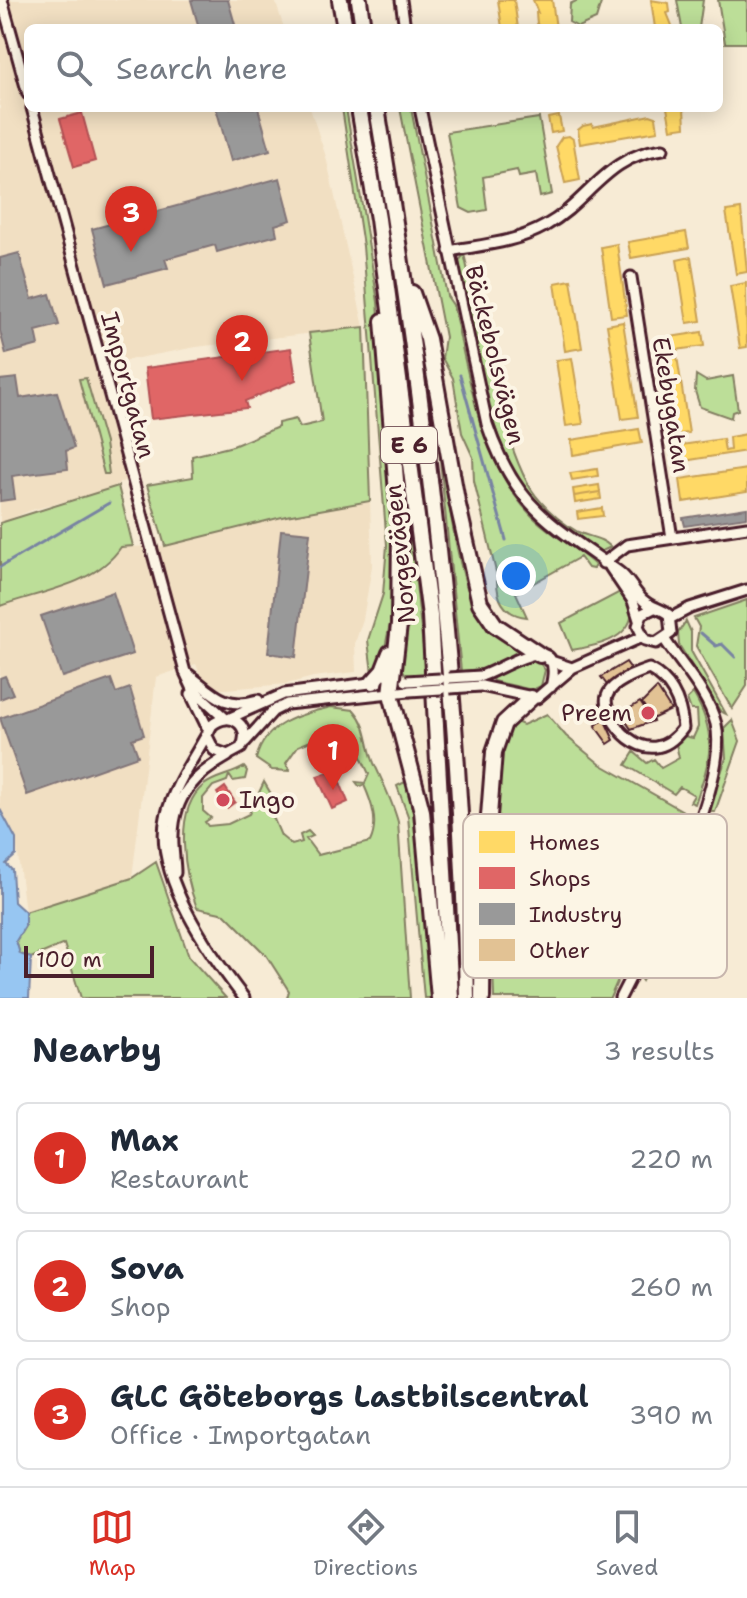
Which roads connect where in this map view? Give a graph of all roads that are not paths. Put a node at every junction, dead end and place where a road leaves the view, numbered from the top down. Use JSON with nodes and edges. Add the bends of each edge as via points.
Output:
{"nodes":[{"id":1,"x":2,"y":0,"type":"edge"},
{"id":2,"x":340,"y":0,"type":"edge"},
{"id":3,"x":359,"y":0,"type":"edge"},
{"id":4,"x":401,"y":0,"type":"edge"},
{"id":5,"x":344,"y":24,"type":"edge"},
{"id":6,"x":362,"y":24,"type":"edge"},
{"id":7,"x":404,"y":24,"type":"edge"},
{"id":8,"x":24,"y":80,"type":"edge"},
{"id":9,"x":33,"y":112,"type":"edge"},
{"id":10,"x":360,"y":112,"type":"edge"},
{"id":11,"x":378,"y":112,"type":"edge"},
{"id":12,"x":421,"y":112,"type":"edge"},
{"id":13,"x":663,"y":149,"type":"dead end"},
{"id":14,"x":378,"y":219,"type":"junction"},
{"id":15,"x":449,"y":251,"type":"junction"},
{"id":16,"x":404,"y":277,"type":"junction"},
{"id":17,"x":631,"y":277,"type":"dead end"},
{"id":18,"x":747,"y":527,"type":"edge"},
{"id":19,"x":672,"y":538,"type":"junction"},
{"id":20,"x":607,"y":565,"type":"junction"},
{"id":21,"x":747,"y":590,"type":"edge"},
{"id":22,"x":654,"y":608,"type":"junction"},
{"id":23,"x":400,"y":610,"type":"junction"},
{"id":24,"x":671,"y":618,"type":"junction"},
{"id":25,"x":639,"y":620,"type":"junction"},
{"id":26,"x":642,"y":637,"type":"junction"},
{"id":27,"x":665,"y":640,"type":"junction"},
{"id":28,"x":544,"y":657,"type":"junction"},
{"id":29,"x":572,"y":668,"type":"junction"},
{"id":30,"x":185,"y":672,"type":"junction"},
{"id":31,"x":692,"y":680,"type":"junction"},
{"id":32,"x":481,"y":681,"type":"junction"},
{"id":33,"x":373,"y":682,"type":"junction"},
{"id":34,"x":399,"y":687,"type":"junction"},
{"id":35,"x":551,"y":687,"type":"junction"},
{"id":36,"x":674,"y":691,"type":"junction"},
{"id":37,"x":275,"y":697,"type":"junction"},
{"id":38,"x":531,"y":698,"type":"junction"},
{"id":39,"x":228,"y":718,"type":"junction"},
{"id":40,"x":208,"y":735,"type":"junction"},
{"id":41,"x":245,"y":742,"type":"junction"},
{"id":42,"x":230,"y":755,"type":"junction"},
{"id":43,"x":488,"y":814,"type":"edge"},
{"id":44,"x":700,"y":814,"type":"edge"},
{"id":45,"x":463,"y":852,"type":"edge"},
{"id":46,"x":175,"y":877,"type":"junction"},
{"id":47,"x":466,"y":978,"type":"edge"},
{"id":48,"x":482,"y":978,"type":"edge"},
{"id":49,"x":630,"y":978,"type":"edge"},
{"id":50,"x":244,"y":998,"type":"edge"},
{"id":51,"x":439,"y":998,"type":"edge"},
{"id":52,"x":451,"y":998,"type":"edge"},
{"id":53,"x":467,"y":998,"type":"edge"},
{"id":54,"x":482,"y":998,"type":"edge"},
{"id":55,"x":620,"y":998,"type":"edge"}],
"edges":[{"from":1,"to":8,"type":"street"},
{"from":2,"to":5,"type":"highway"},
{"from":3,"to":6,"type":"highway"},
{"from":4,"to":7,"type":"street"},
{"from":9,"to":30,"type":"street","name":"Importgatan"},
{"from":10,"to":14,"type":"highway","name":"Norgevägen","number":"E 6"},
{"from":11,"to":16,"type":"highway","name":"Norgevägen","number":"E 6"},
{"from":12,"to":15,"type":"street","name":"Bäckebolsvägen"},
{"from":13,"to":15,"type":"street","via":[[630,156],[548,225],[520,239]]},
{"from":14,"to":23,"type":"highway","via":[[398,493]]},
{"from":14,"to":52,"type":"highway","name":"Norgevägen","number":"E 6","via":[[430,616]]},
{"from":15,"to":20,"type":"street","name":"Bäckebolsvägen","via":[[487,424],[504,468],[543,519]]},
{"from":16,"to":28,"type":"highway","via":[[428,339],[480,603],[495,625]]},
{"from":16,"to":45,"type":"highway","name":"Norgevägen","number":"E 6","via":[[447,623]]},
{"from":17,"to":19,"type":"street","name":"Ekebygatan"},
{"from":18,"to":19,"type":"street"},
{"from":19,"to":20,"type":"street","via":[[627,545]]},
{"from":20,"to":22,"type":"street","name":"Bäckebolsvägen"},
{"from":20,"to":25,"type":"street","name":"Bäckebolsvägen","via":[[633,601]]},
{"from":21,"to":24,"type":"street"},
{"from":22,"to":24,"type":"street"},
{"from":22,"to":25,"type":"street"},
{"from":23,"to":33,"type":"highway","via":[[389,658]]},
{"from":23,"to":34,"type":"highway"},
{"from":24,"to":27,"type":"street","via":[[672,630]]},
{"from":25,"to":26,"type":"street"},
{"from":26,"to":27,"type":"street","via":[[653,643]]},
{"from":26,"to":29,"type":"street"},
{"from":27,"to":31,"type":"street"},
{"from":28,"to":29,"type":"street"},
{"from":28,"to":32,"type":"street","via":[[522,655]]},
{"from":28,"to":35,"type":"street","via":[[552,672]]},
{"from":29,"to":35,"type":"street"},
{"from":30,"to":37,"type":"street","via":[[221,702]]},
{"from":30,"to":39,"type":"street","name":"Importgatan","via":[[193,689]]},
{"from":30,"to":40,"type":"street","name":"Importgatan","via":[[185,684]]},
{"from":31,"to":36,"type":"street"},
{"from":31,"to":44,"type":"street","via":[[715,723],[718,747]]},
{"from":32,"to":34,"type":"street","bridge":true},
{"from":32,"to":38,"type":"street"},
{"from":33,"to":34,"type":"street"},
{"from":33,"to":37,"type":"street"},
{"from":34,"to":41,"type":"street","via":[[287,704],[273,711]]},
{"from":34,"to":51,"type":"highway","via":[[422,811]]},
{"from":35,"to":38,"type":"street"},
{"from":36,"to":36,"type":"street","via":[[683,728],[651,750],[631,740],[606,699],[625,680],[649,669]]},
{"from":37,"to":39,"type":"street"},
{"from":38,"to":43,"type":"highway","via":[[504,723],[494,752]]},
{"from":39,"to":40,"type":"street","via":[[216,721]]},
{"from":39,"to":41,"type":"street","via":[[243,727]]},
{"from":40,"to":42,"type":"street","via":[[216,751]]},
{"from":40,"to":46,"type":"street","via":[[176,790],[166,819],[164,839]]},
{"from":41,"to":42,"type":"street"},
{"from":42,"to":46,"type":"street","via":[[195,777],[181,800],[172,837]]},
{"from":46,"to":50,"type":"street","via":[[192,924]]},
{"from":47,"to":53,"type":"highway","name":"Norgevägen","number":"E 6"},
{"from":48,"to":54,"type":"highway"},
{"from":49,"to":55,"type":"street"}]}
